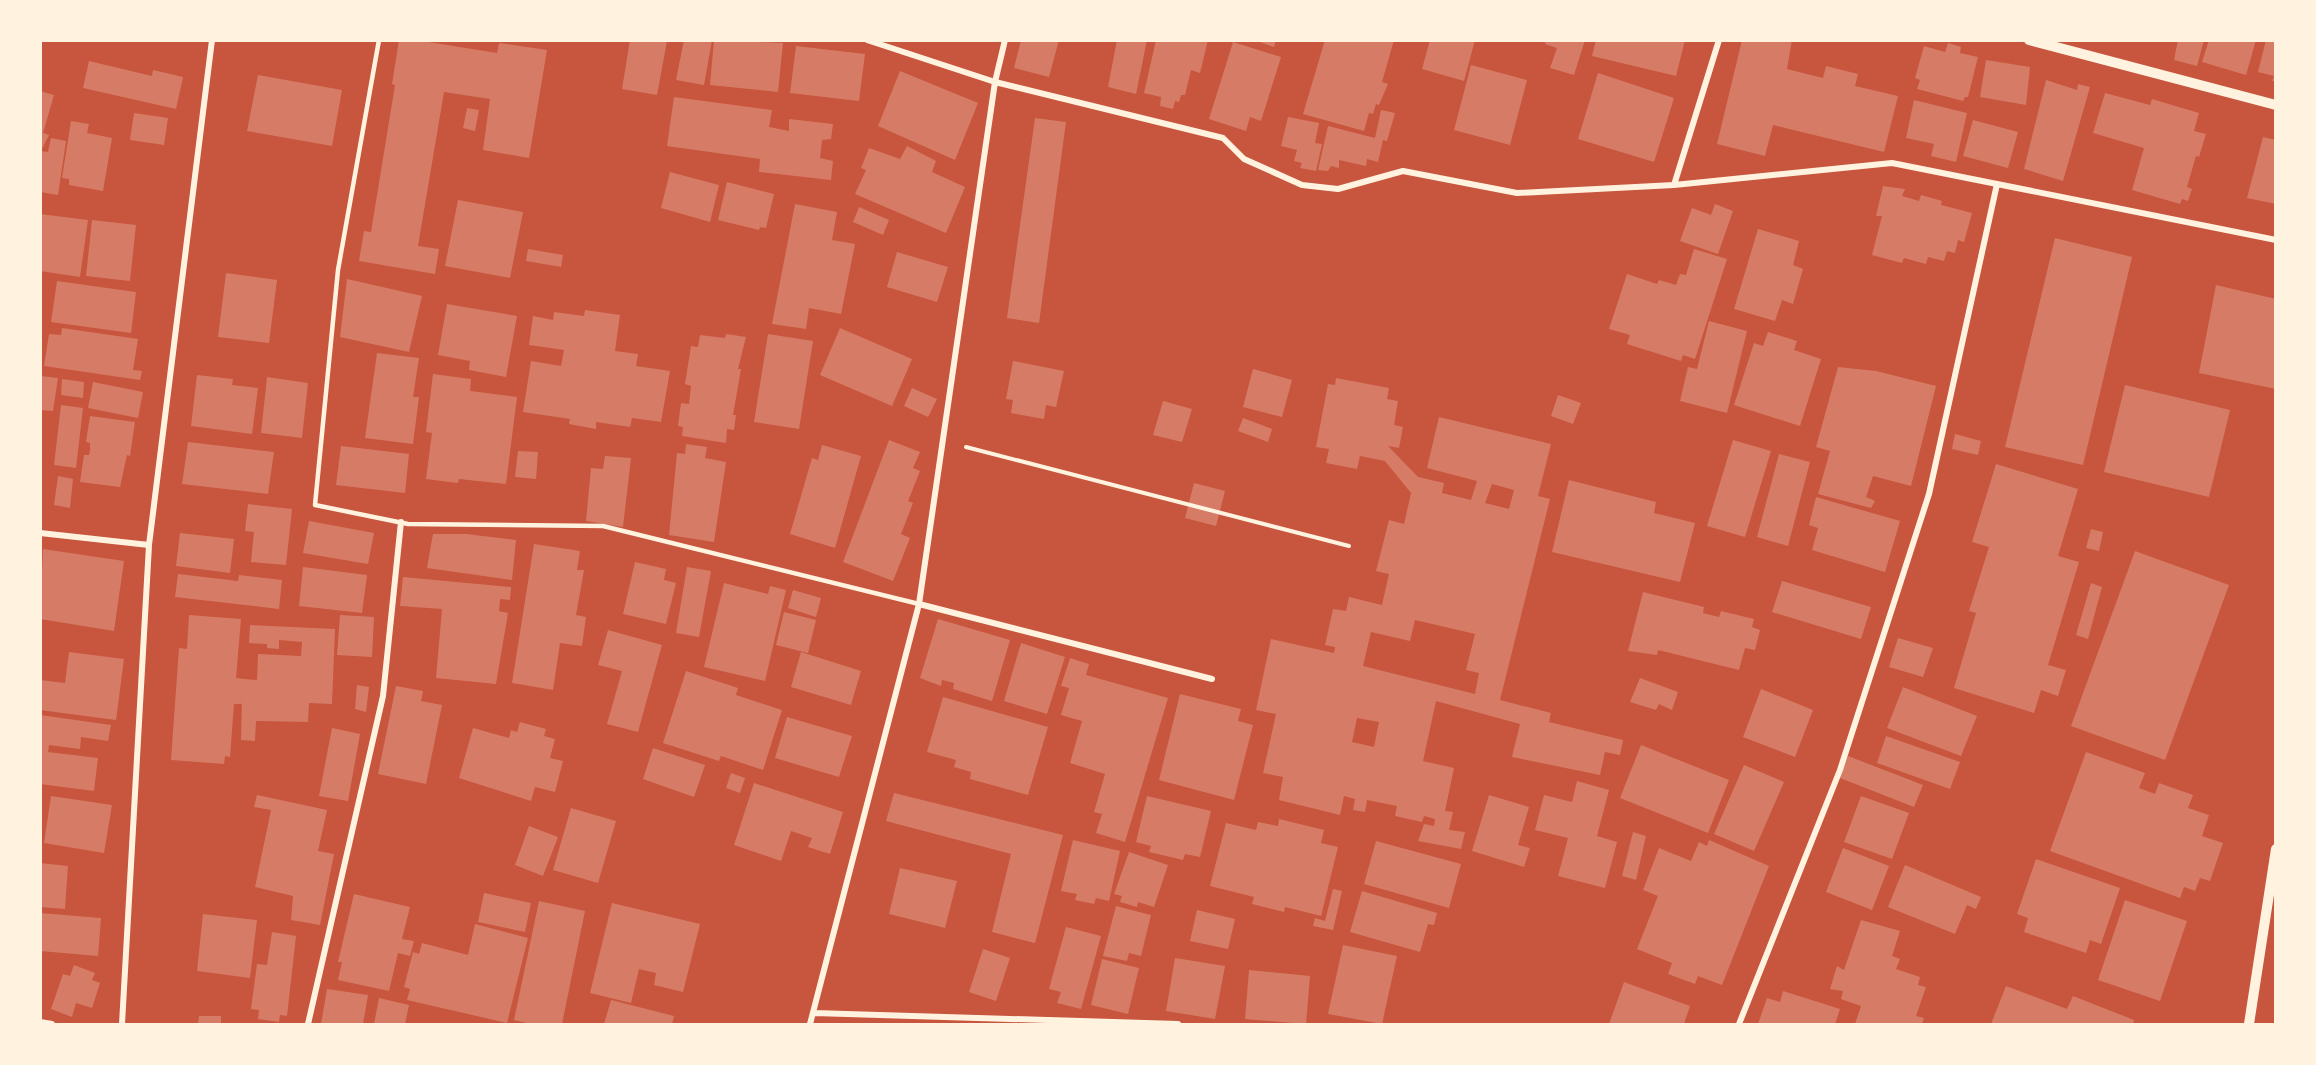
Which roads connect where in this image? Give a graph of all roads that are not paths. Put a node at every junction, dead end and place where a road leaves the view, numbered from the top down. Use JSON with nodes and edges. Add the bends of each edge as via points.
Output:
{"nodes":[{"id":1,"x":212,"y":40,"type":"edge"},
{"id":2,"x":379,"y":40,"type":"edge"},
{"id":3,"x":867,"y":40,"type":"edge"},
{"id":4,"x":1005,"y":40,"type":"edge"},
{"id":5,"x":1719,"y":40,"type":"edge"},
{"id":6,"x":2029,"y":40,"type":"edge"},
{"id":7,"x":995,"y":82,"type":"junction"},
{"id":8,"x":2276,"y":105,"type":"edge"},
{"id":9,"x":1998,"y":184,"type":"junction"},
{"id":10,"x":1674,"y":185,"type":"junction"},
{"id":11,"x":2276,"y":240,"type":"edge"},
{"id":12,"x":401,"y":522,"type":"junction"},
{"id":13,"x":40,"y":533,"type":"edge"},
{"id":14,"x":149,"y":545,"type":"junction"},
{"id":15,"x":919,"y":604,"type":"junction"},
{"id":16,"x":1212,"y":679,"type":"dead end"},
{"id":17,"x":2276,"y":849,"type":"edge"},
{"id":18,"x":814,"y":1014,"type":"junction"},
{"id":19,"x":40,"y":1022,"type":"edge"},
{"id":20,"x":52,"y":1024,"type":"edge"},
{"id":21,"x":122,"y":1024,"type":"edge"},
{"id":22,"x":309,"y":1024,"type":"edge"},
{"id":23,"x":810,"y":1024,"type":"edge"},
{"id":24,"x":1178,"y":1024,"type":"edge"},
{"id":25,"x":1739,"y":1024,"type":"edge"},
{"id":26,"x":2250,"y":1024,"type":"edge"}],
"edges":[{"from":1,"to":14,"type":"street"},
{"from":2,"to":12,"type":"lane","via":[[338,270],[315,505]]},
{"from":3,"to":7,"type":"street"},
{"from":4,"to":7,"type":"street"},
{"from":5,"to":10,"type":"street"},
{"from":6,"to":8,"type":"street"},
{"from":7,"to":10,"type":"street","via":[[1223,138],[1244,159],[1302,185],[1338,189],[1403,171],[1516,193]]},
{"from":7,"to":15,"type":"street"},
{"from":9,"to":10,"type":"street","via":[[1892,163]]},
{"from":9,"to":11,"type":"street"},
{"from":9,"to":25,"type":"street","via":[[1929,494],[1840,770]]},
{"from":12,"to":15,"type":"lane","via":[[603,526]]},
{"from":12,"to":22,"type":"street","via":[[383,696]]},
{"from":13,"to":14,"type":"street"},
{"from":14,"to":21,"type":"street"},
{"from":15,"to":16,"type":"street"},
{"from":15,"to":18,"type":"street"},
{"from":17,"to":26,"type":"street"},
{"from":18,"to":23,"type":"street"},
{"from":18,"to":24,"type":"street"},
{"from":19,"to":20,"type":"street"}]}
